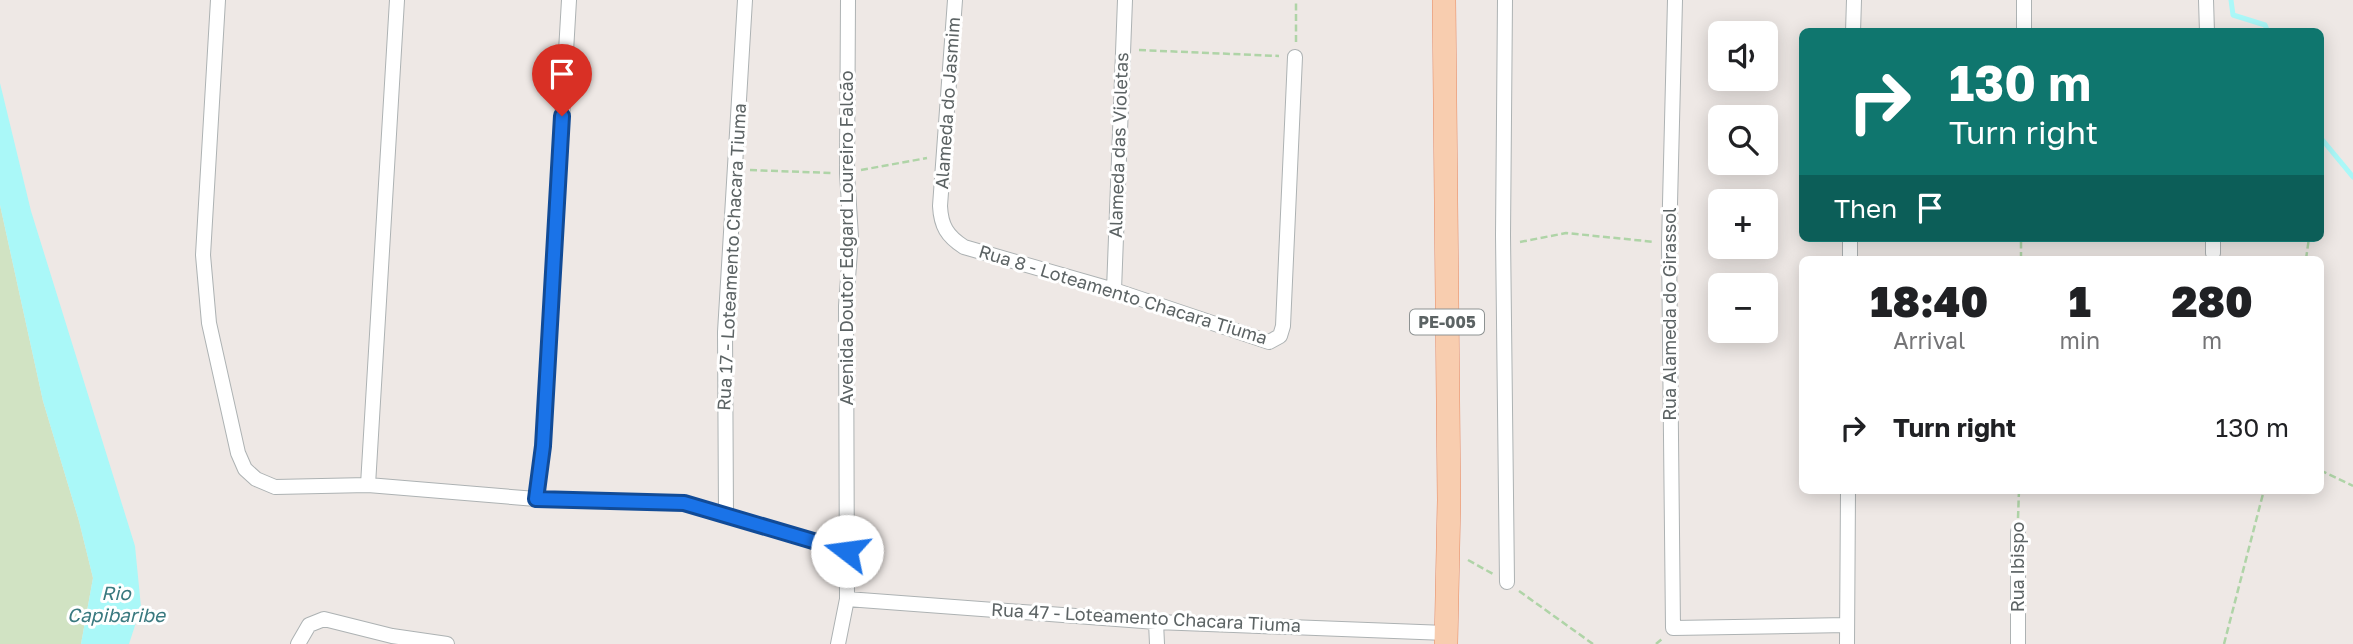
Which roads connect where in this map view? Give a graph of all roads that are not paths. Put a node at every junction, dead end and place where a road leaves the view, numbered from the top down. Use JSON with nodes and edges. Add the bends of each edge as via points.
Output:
{"nodes":[{"id":1,"x":218,"y":0,"type":"edge"},
{"id":2,"x":397,"y":0,"type":"edge"},
{"id":3,"x":569,"y":0,"type":"edge"},
{"id":4,"x":745,"y":0,"type":"edge"},
{"id":5,"x":848,"y":0,"type":"edge"},
{"id":6,"x":955,"y":0,"type":"edge"},
{"id":7,"x":1125,"y":0,"type":"edge"},
{"id":8,"x":1444,"y":0,"type":"edge"},
{"id":9,"x":1504,"y":0,"type":"edge"},
{"id":10,"x":1675,"y":0,"type":"edge"},
{"id":11,"x":1854,"y":0,"type":"edge"},
{"id":12,"x":2024,"y":0,"type":"edge"},
{"id":13,"x":2206,"y":0,"type":"edge"},
{"id":14,"x":1853,"y":28,"type":"edge"},
{"id":15,"x":2024,"y":28,"type":"edge"},
{"id":16,"x":2207,"y":28,"type":"edge"},
{"id":17,"x":1295,"y":57,"type":"road end"},
{"id":18,"x":940,"y":205,"type":"joint"},
{"id":19,"x":1114,"y":290,"type":"junction"},
{"id":20,"x":368,"y":485,"type":"junction"},
{"id":21,"x":1848,"y":494,"type":"edge"},
{"id":22,"x":536,"y":499,"type":"junction"},
{"id":23,"x":726,"y":514,"type":"junction"},
{"id":24,"x":2018,"y":532,"type":"road end"},
{"id":25,"x":847,"y":551,"type":"junction"},
{"id":26,"x":1507,"y":582,"type":"road end"},
{"id":27,"x":847,"y":599,"type":"junction"},
{"id":28,"x":1156,"y":622,"type":"junction"},
{"id":29,"x":1847,"y":625,"type":"junction"},
{"id":30,"x":1446,"y":638,"type":"edge"},
{"id":31,"x":298,"y":644,"type":"edge"},
{"id":32,"x":447,"y":644,"type":"edge"},
{"id":33,"x":838,"y":644,"type":"edge"},
{"id":34,"x":1157,"y":644,"type":"edge"},
{"id":35,"x":1847,"y":644,"type":"edge"},
{"id":36,"x":2018,"y":644,"type":"edge"}],
"edges":[{"from":1,"to":20,"type":"street","via":[[203,255],[209,323],[238,453],[245,469],[275,487]]},
{"from":2,"to":20,"type":"street"},
{"from":3,"to":22,"type":"street"},
{"from":4,"to":23,"type":"street","name":"Rua 17 - Loteamento Chacara Tiuma","via":[[725,332]]},
{"from":5,"to":25,"type":"street","name":"Avenida Doutor Edgard Loureiro Falcão"},
{"from":6,"to":18,"type":"street","name":"Alameda do Jasmim"},
{"from":7,"to":19,"type":"street","name":"Alameda das Violetas"},
{"from":8,"to":30,"type":"main road","number":"PE-005"},
{"from":9,"to":26,"type":"street"},
{"from":10,"to":29,"type":"street","name":"Rua Alameda do Girassol","via":[[1668,244],[1673,628]]},
{"from":11,"to":14,"type":"street"},
{"from":12,"to":15,"type":"street"},
{"from":13,"to":16,"type":"street"},
{"from":17,"to":19,"type":"street","name":"Rua 8 - Loteamento Chacara Tiuma","via":[[1283,327],[1277,339],[1264,341]]},
{"from":18,"to":19,"type":"street","name":"Rua 8 - Loteamento Chacara Tiuma","via":[[945,231],[964,247]]},
{"from":20,"to":22,"type":"street"},
{"from":21,"to":29,"type":"street"},
{"from":22,"to":23,"type":"street","via":[[684,503]]},
{"from":23,"to":25,"type":"street"},
{"from":24,"to":36,"type":"street","name":"Rua Ibispo"},
{"from":25,"to":27,"type":"street","name":"Avenida Doutor Edgard Loureiro Falcão"},
{"from":27,"to":28,"type":"street","name":"Rua 47 - Loteamento Chacara Tiuma"},
{"from":27,"to":33,"type":"street","name":"Avenida Doutor Edgard Loureiro Falcão"},
{"from":28,"to":30,"type":"street","name":"Rua 47 - Loteamento Chacara Tiuma"},
{"from":28,"to":34,"type":"street"},
{"from":29,"to":35,"type":"street"},
{"from":31,"to":32,"type":"street","via":[[309,625],[324,620]]}]}
